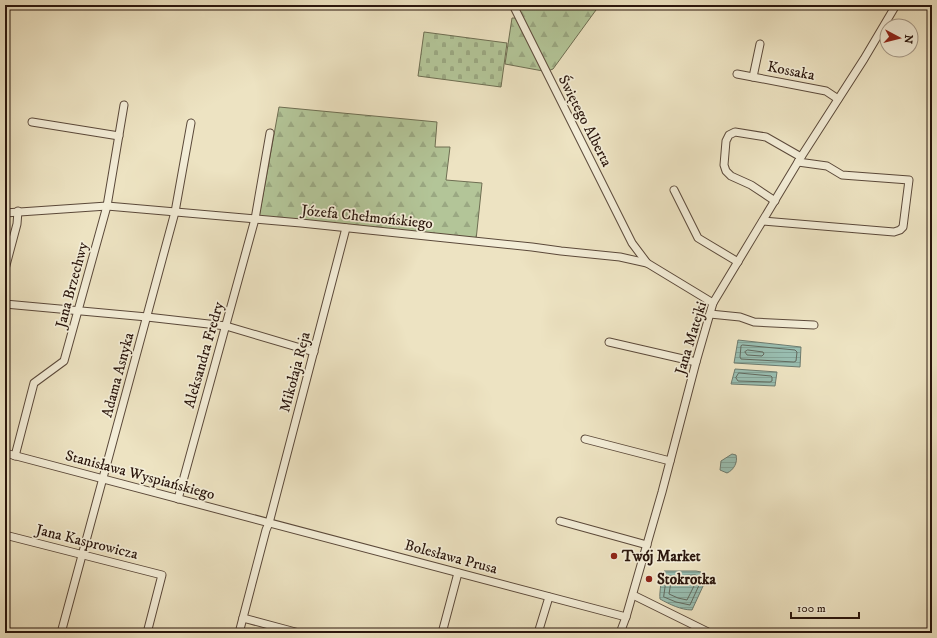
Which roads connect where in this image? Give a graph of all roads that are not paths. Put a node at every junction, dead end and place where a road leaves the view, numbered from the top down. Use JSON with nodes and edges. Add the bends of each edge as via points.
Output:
{"nodes":[{"id":1,"x":514,"y":5,"type":"edge"},
{"id":2,"x":896,"y":5,"type":"edge"},
{"id":3,"x":760,"y":44,"type":"dead end"},
{"id":4,"x":737,"y":74,"type":"dead end"},
{"id":5,"x":753,"y":77,"type":"junction"},
{"id":6,"x":838,"y":99,"type":"junction"},
{"id":7,"x":124,"y":105,"type":"dead end"},
{"id":8,"x":32,"y":122,"type":"dead end"},
{"id":9,"x":191,"y":123,"type":"dead end"},
{"id":10,"x":270,"y":133,"type":"dead end"},
{"id":11,"x":119,"y":136,"type":"junction"},
{"id":12,"x":800,"y":160,"type":"junction"},
{"id":13,"x":674,"y":190,"type":"dead end"},
{"id":14,"x":776,"y":201,"type":"junction"},
{"id":15,"x":107,"y":206,"type":"junction"},
{"id":16,"x":18,"y":211,"type":"junction"},
{"id":17,"x":175,"y":212,"type":"junction"},
{"id":18,"x":5,"y":213,"type":"edge"},
{"id":19,"x":255,"y":219,"type":"junction"},
{"id":20,"x":763,"y":221,"type":"junction"},
{"id":21,"x":346,"y":228,"type":"junction"},
{"id":22,"x":635,"y":247,"type":"junction"},
{"id":23,"x":627,"y":259,"type":"junction"},
{"id":24,"x":738,"y":262,"type":"junction"},
{"id":25,"x":647,"y":263,"type":"junction"},
{"id":26,"x":5,"y":269,"type":"edge"},
{"id":27,"x":713,"y":303,"type":"junction"},
{"id":28,"x":5,"y":304,"type":"edge"},
{"id":29,"x":78,"y":311,"type":"junction"},
{"id":30,"x":710,"y":314,"type":"junction"},
{"id":31,"x":147,"y":317,"type":"junction"},
{"id":32,"x":814,"y":325,"type":"dead end"},
{"id":33,"x":226,"y":326,"type":"junction"},
{"id":34,"x":609,"y":342,"type":"dead end"},
{"id":35,"x":314,"y":352,"type":"junction"},
{"id":36,"x":696,"y":362,"type":"junction"},
{"id":37,"x":585,"y":439,"type":"dead end"},
{"id":38,"x":5,"y":453,"type":"edge"},
{"id":39,"x":15,"y":456,"type":"junction"},
{"id":40,"x":670,"y":461,"type":"junction"},
{"id":41,"x":103,"y":480,"type":"junction"},
{"id":42,"x":178,"y":499,"type":"junction"},
{"id":43,"x":560,"y":521,"type":"dead end"},
{"id":44,"x":269,"y":523,"type":"junction"},
{"id":45,"x":5,"y":535,"type":"edge"},
{"id":46,"x":647,"y":545,"type":"junction"},
{"id":47,"x":83,"y":554,"type":"junction"},
{"id":48,"x":458,"y":573,"type":"junction"},
{"id":49,"x":633,"y":595,"type":"junction"},
{"id":50,"x":549,"y":597,"type":"junction"},
{"id":51,"x":243,"y":618,"type":"junction"},
{"id":52,"x":626,"y":618,"type":"junction"},
{"id":53,"x":61,"y":633,"type":"edge"},
{"id":54,"x":147,"y":633,"type":"edge"},
{"id":55,"x":239,"y":633,"type":"edge"},
{"id":56,"x":299,"y":633,"type":"edge"},
{"id":57,"x":442,"y":633,"type":"edge"},
{"id":58,"x":538,"y":633,"type":"edge"},
{"id":59,"x":620,"y":633,"type":"edge"},
{"id":60,"x":710,"y":633,"type":"edge"}],
"edges":[{"from":1,"to":22,"type":"street","name":"Świętego Alberta"},
{"from":2,"to":6,"type":"street","name":"Jana Matejki"},
{"from":3,"to":5,"type":"street"},
{"from":4,"to":5,"type":"street","name":"Kossaka"},
{"from":5,"to":6,"type":"street","name":"Kossaka","via":[[826,91]]},
{"from":6,"to":12,"type":"street","name":"Jana Matejki"},
{"from":7,"to":11,"type":"street","name":"Jana Brzechwy"},
{"from":8,"to":11,"type":"street"},
{"from":9,"to":17,"type":"street","name":"Adama Asnyka"},
{"from":10,"to":19,"type":"street","name":"Aleksandra Fredry"},
{"from":11,"to":15,"type":"street","name":"Jana Brzechwy"},
{"from":12,"to":14,"type":"street","name":"Jana Matejki"},
{"from":12,"to":14,"type":"street","via":[[766,137],[735,132],[728,136],[724,164],[726,171]]},
{"from":12,"to":20,"type":"street","via":[[827,166],[842,175],[909,180],[904,227],[894,232]]},
{"from":13,"to":24,"type":"street","via":[[698,238]]},
{"from":14,"to":20,"type":"street","name":"Jana Matejki"},
{"from":15,"to":16,"type":"street","name":"Józefa Chełmońskiego"},
{"from":15,"to":17,"type":"street","name":"Józefa Chełmońskiego"},
{"from":15,"to":29,"type":"street","name":"Jana Brzechwy"},
{"from":16,"to":18,"type":"street","name":"Józefa Chełmońskiego"},
{"from":16,"to":26,"type":"street"},
{"from":17,"to":19,"type":"street","name":"Józefa Chełmońskiego"},
{"from":17,"to":31,"type":"street","name":"Adama Asnyka"},
{"from":19,"to":21,"type":"street","name":"Józefa Chełmońskiego"},
{"from":19,"to":33,"type":"street","name":"Aleksandra Fredry"},
{"from":20,"to":24,"type":"street","name":"Jana Matejki"},
{"from":21,"to":23,"type":"street","name":"Józefa Chełmońskiego"},
{"from":21,"to":35,"type":"street","name":"Mikołaja Reja"},
{"from":22,"to":23,"type":"street","via":[[633,254]]},
{"from":22,"to":25,"type":"street","name":"Świętego Alberta"},
{"from":23,"to":25,"type":"street","name":"Józefa Chełmońskiego"},
{"from":24,"to":27,"type":"street","name":"Jana Matejki"},
{"from":25,"to":27,"type":"street","name":"Józefa Chełmońskiego"},
{"from":27,"to":30,"type":"street","name":"Jana Matejki"},
{"from":28,"to":29,"type":"street"},
{"from":29,"to":31,"type":"street"},
{"from":29,"to":39,"type":"street","name":"Jana Brzechwy","via":[[64,362],[34,383]]},
{"from":30,"to":32,"type":"street","via":[[740,317],[754,322]]},
{"from":30,"to":36,"type":"street","name":"Jana Matejki"},
{"from":31,"to":33,"type":"street"},
{"from":31,"to":41,"type":"street","name":"Adama Asnyka"},
{"from":33,"to":35,"type":"street"},
{"from":33,"to":42,"type":"street","name":"Aleksandra Fredry"},
{"from":34,"to":36,"type":"street"},
{"from":35,"to":44,"type":"street","name":"Mikołaja Reja"},
{"from":36,"to":40,"type":"street","name":"Jana Matejki"},
{"from":37,"to":40,"type":"street"},
{"from":38,"to":39,"type":"street","name":"Stanisława Wyspiańskiego"},
{"from":39,"to":41,"type":"street","name":"Stanisława Wyspiańskiego"},
{"from":40,"to":46,"type":"street","name":"Jana Matejki"},
{"from":41,"to":42,"type":"street","name":"Stanisława Wyspiańskiego"},
{"from":41,"to":47,"type":"street","name":"Adama Asnyka"},
{"from":42,"to":44,"type":"street","name":"Stanisława Wyspiańskiego"},
{"from":43,"to":46,"type":"street"},
{"from":44,"to":48,"type":"street","name":"Bolesława Prusa"},
{"from":44,"to":51,"type":"street","name":"Mikołaja Reja"},
{"from":45,"to":47,"type":"street","name":"Jana Kasprowicza"},
{"from":46,"to":49,"type":"street","name":"Jana Matejki"},
{"from":47,"to":53,"type":"street","name":"Adama Asnyka"},
{"from":47,"to":54,"type":"street","name":"Jana Kasprowicza","via":[[162,575]]},
{"from":48,"to":50,"type":"street","name":"Bolesława Prusa"},
{"from":48,"to":57,"type":"street"},
{"from":49,"to":52,"type":"street","name":"Jana Matejki"},
{"from":49,"to":60,"type":"street"},
{"from":50,"to":52,"type":"street","name":"Bolesława Prusa"},
{"from":50,"to":58,"type":"street"},
{"from":51,"to":55,"type":"street","name":"Mikołaja Reja"},
{"from":51,"to":56,"type":"street"},
{"from":52,"to":59,"type":"street","name":"Jana Matejki"}]}
